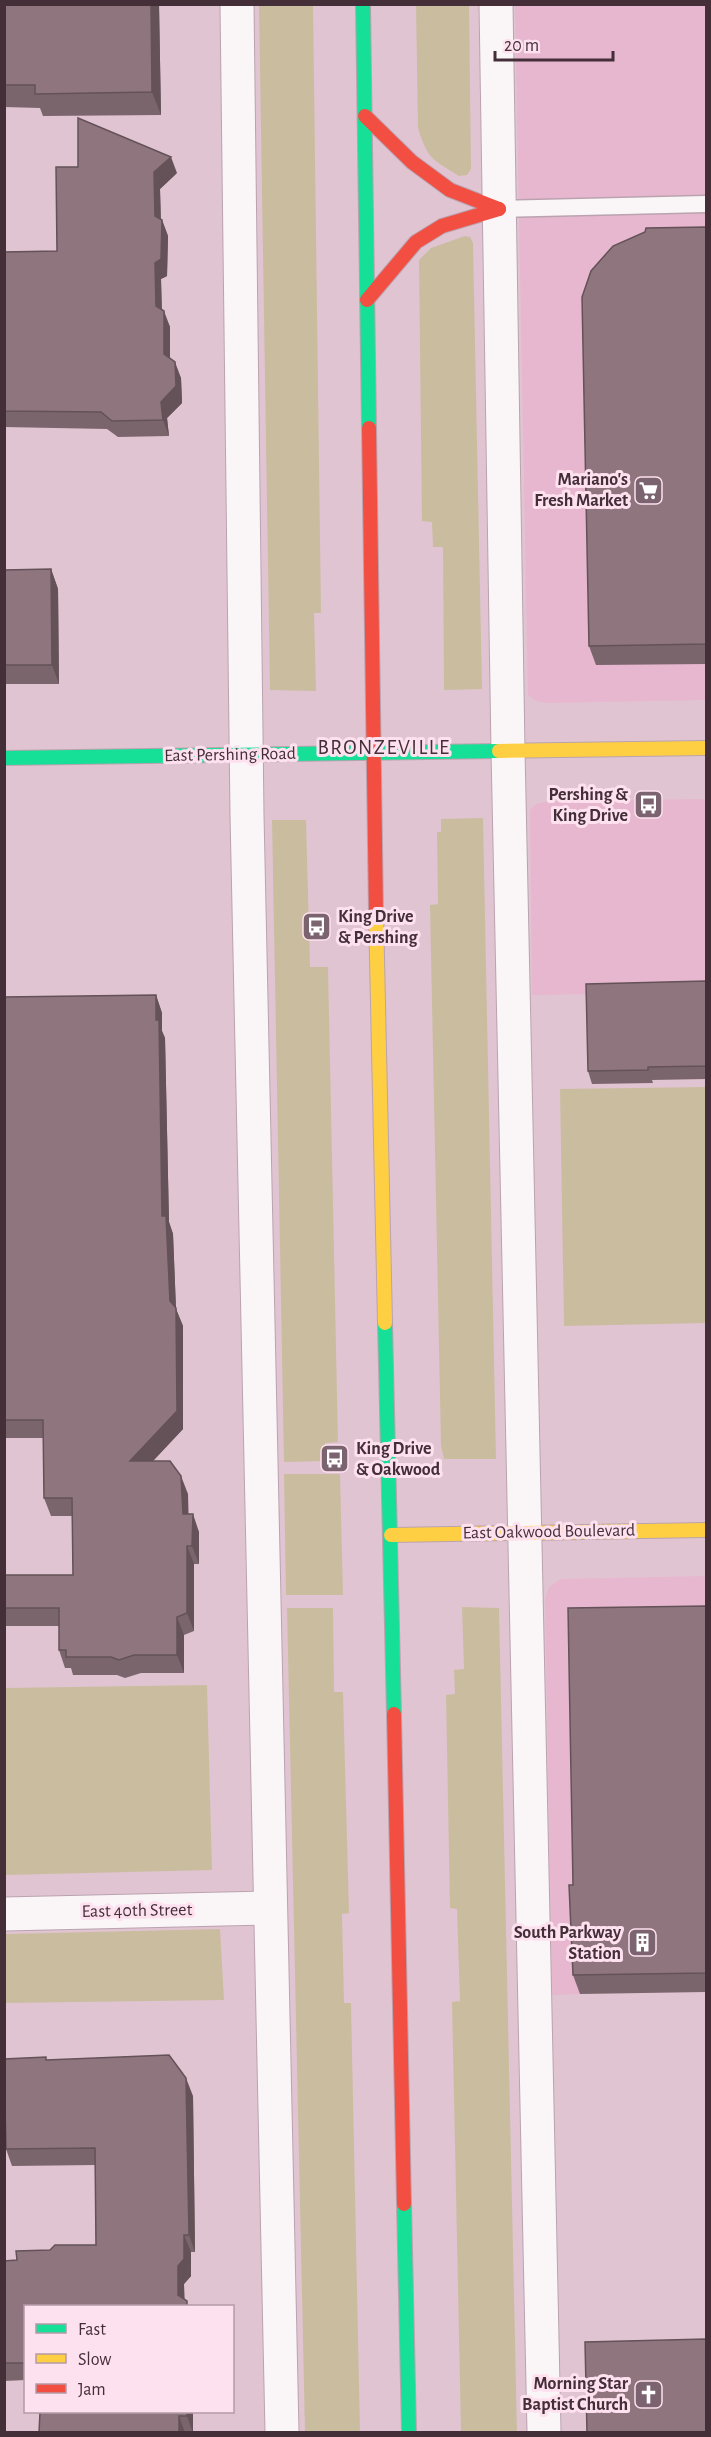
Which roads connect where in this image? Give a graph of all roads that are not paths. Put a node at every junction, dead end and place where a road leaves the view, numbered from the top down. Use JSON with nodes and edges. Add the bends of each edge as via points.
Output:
{"nodes":[{"id":1,"x":237,"y":4,"type":"edge"},
{"id":2,"x":363,"y":4,"type":"edge"},
{"id":3,"x":496,"y":4,"type":"edge"},
{"id":4,"x":364,"y":116,"type":"junction"},
{"id":5,"x":706,"y":204,"type":"edge"},
{"id":6,"x":499,"y":209,"type":"junction"},
{"id":7,"x":367,"y":300,"type":"junction"},
{"id":8,"x":706,"y":748,"type":"edge"},
{"id":9,"x":508,"y":751,"type":"junction"},
{"id":10,"x":373,"y":753,"type":"junction"},
{"id":11,"x":246,"y":755,"type":"junction"},
{"id":12,"x":4,"y":758,"type":"edge"},
{"id":13,"x":706,"y":1530,"type":"edge"},
{"id":14,"x":524,"y":1532,"type":"junction"},
{"id":15,"x":390,"y":1535,"type":"junction"},
{"id":16,"x":269,"y":1908,"type":"junction"},
{"id":17,"x":4,"y":1914,"type":"edge"},
{"id":18,"x":282,"y":2433,"type":"edge"},
{"id":19,"x":409,"y":2433,"type":"edge"},
{"id":20,"x":544,"y":2433,"type":"edge"}],
"edges":[{"from":1,"to":11,"type":"street"},
{"from":2,"to":4,"type":"street"},
{"from":3,"to":6,"type":"street"},
{"from":4,"to":6,"type":"street","via":[[412,162],[450,190]]},
{"from":4,"to":7,"type":"street"},
{"from":5,"to":6,"type":"lane"},
{"from":6,"to":7,"type":"street","via":[[442,226],[417,242]]},
{"from":6,"to":9,"type":"street"},
{"from":7,"to":10,"type":"street"},
{"from":8,"to":9,"type":"street","name":"East Pershing Road"},
{"from":9,"to":10,"type":"street","name":"East Pershing Road"},
{"from":9,"to":14,"type":"street"},
{"from":10,"to":11,"type":"street","name":"East Pershing Road"},
{"from":10,"to":15,"type":"street"},
{"from":11,"to":12,"type":"street","name":"East Pershing Road"},
{"from":11,"to":16,"type":"street"},
{"from":13,"to":14,"type":"street","name":"East Oakwood Boulevard"},
{"from":14,"to":15,"type":"street","name":"East Oakwood Boulevard"},
{"from":14,"to":20,"type":"street"},
{"from":15,"to":19,"type":"street"},
{"from":16,"to":17,"type":"street","name":"East 40th Street"},
{"from":16,"to":18,"type":"street"}]}
